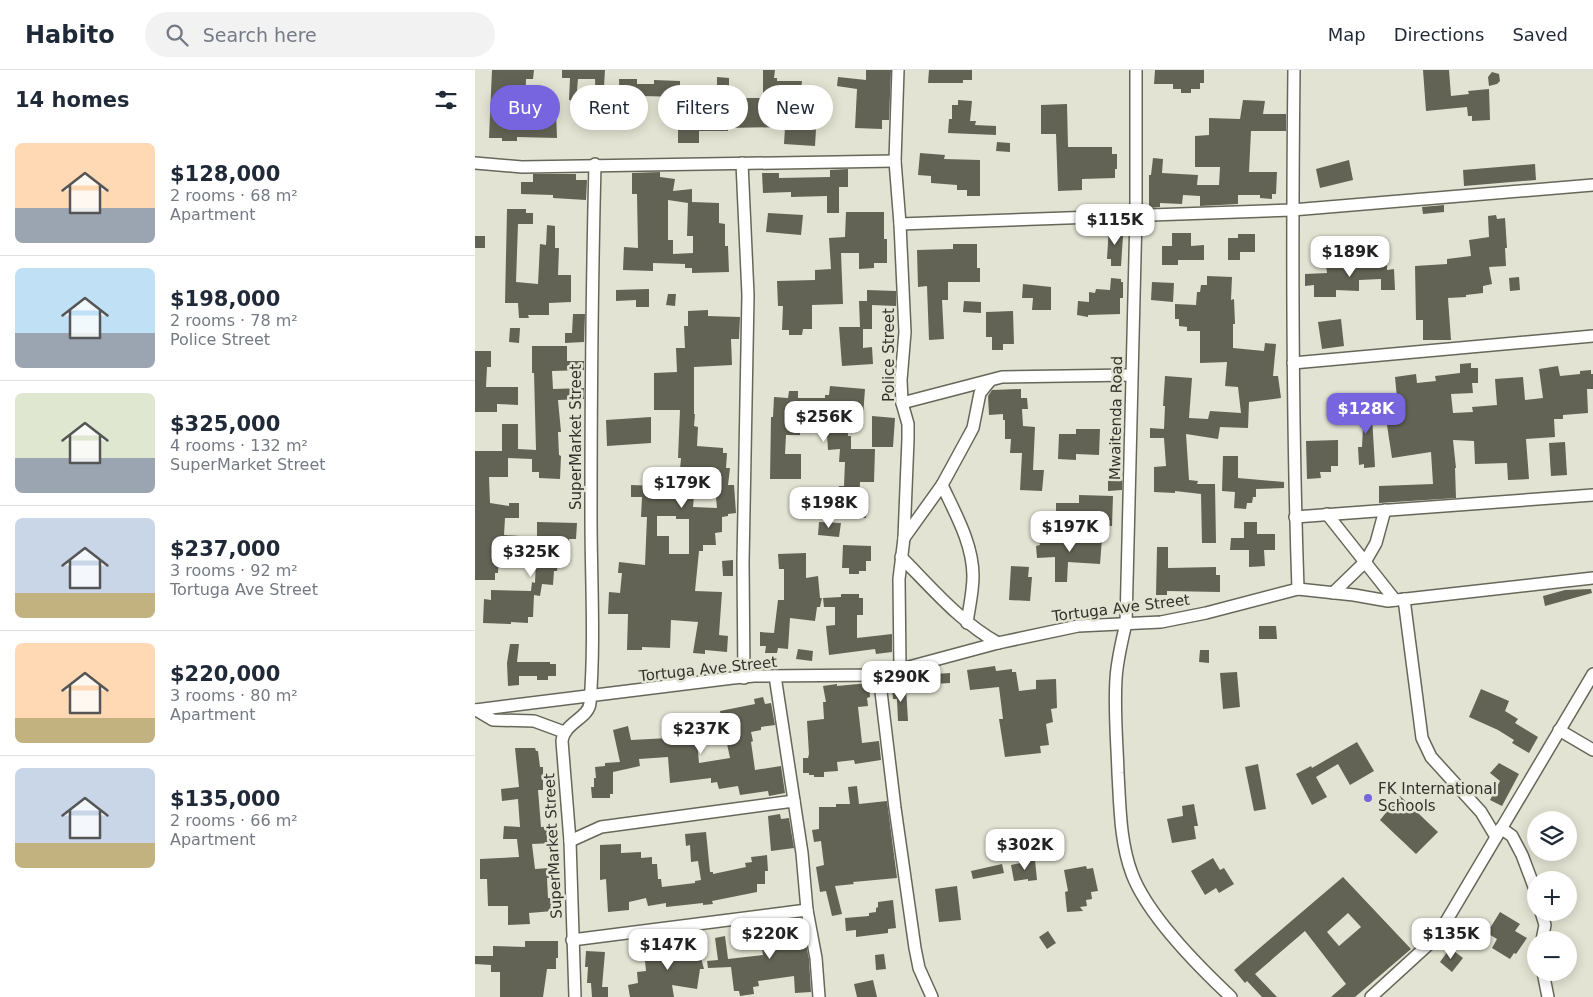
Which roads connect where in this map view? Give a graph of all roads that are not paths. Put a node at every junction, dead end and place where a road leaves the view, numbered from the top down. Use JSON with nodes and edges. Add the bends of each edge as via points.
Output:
{"nodes":[{"id":1,"x":898,"y":70,"type":"edge"},
{"id":2,"x":1136,"y":70,"type":"edge"},
{"id":3,"x":1294,"y":70,"type":"edge"},
{"id":4,"x":895,"y":161,"type":"junction"},
{"id":5,"x":475,"y":163,"type":"edge"},
{"id":6,"x":741,"y":163,"type":"junction"},
{"id":7,"x":595,"y":164,"type":"junction"},
{"id":8,"x":1593,"y":184,"type":"edge"},
{"id":9,"x":1292,"y":210,"type":"junction"},
{"id":10,"x":1136,"y":215,"type":"junction"},
{"id":11,"x":900,"y":224,"type":"junction"},
{"id":12,"x":1593,"y":336,"type":"edge"},
{"id":13,"x":1293,"y":363,"type":"junction"},
{"id":14,"x":1131,"y":375,"type":"junction"},
{"id":15,"x":989,"y":382,"type":"junction"},
{"id":16,"x":903,"y":403,"type":"junction"},
{"id":17,"x":942,"y":485,"type":"junction"},
{"id":18,"x":1593,"y":495,"type":"edge"},
{"id":19,"x":1385,"y":510,"type":"junction"},
{"id":20,"x":1327,"y":514,"type":"junction"},
{"id":21,"x":1295,"y":517,"type":"junction"},
{"id":22,"x":904,"y":538,"type":"junction"},
{"id":23,"x":901,"y":557,"type":"junction"},
{"id":24,"x":1365,"y":562,"type":"junction"},
{"id":25,"x":1593,"y":578,"type":"edge"},
{"id":26,"x":1298,"y":589,"type":"junction"},
{"id":27,"x":1333,"y":593,"type":"junction"},
{"id":28,"x":1399,"y":600,"type":"junction"},
{"id":29,"x":967,"y":623,"type":"junction"},
{"id":30,"x":1126,"y":623,"type":"junction"},
{"id":31,"x":998,"y":643,"type":"junction"},
{"id":32,"x":900,"y":669,"type":"junction"},
{"id":33,"x":1593,"y":674,"type":"edge"},
{"id":34,"x":879,"y":675,"type":"junction"},
{"id":35,"x":775,"y":676,"type":"junction"},
{"id":36,"x":744,"y":678,"type":"junction"},
{"id":37,"x":590,"y":697,"type":"junction"},
{"id":38,"x":476,"y":710,"type":"edge"},
{"id":39,"x":1559,"y":730,"type":"junction"},
{"id":40,"x":564,"y":732,"type":"junction"},
{"id":41,"x":1593,"y":750,"type":"edge"},
{"id":42,"x":794,"y":801,"type":"junction"},
{"id":43,"x":1498,"y":832,"type":"junction"},
{"id":44,"x":570,"y":841,"type":"junction"},
{"id":45,"x":1528,"y":871,"type":"edge"},
{"id":46,"x":807,"y":910,"type":"junction"},
{"id":47,"x":572,"y":940,"type":"junction"},
{"id":48,"x":1545,"y":981,"type":"edge"},
{"id":49,"x":575,"y":997,"type":"edge"},
{"id":50,"x":819,"y":997,"type":"edge"},
{"id":51,"x":933,"y":997,"type":"edge"},
{"id":52,"x":1231,"y":997,"type":"edge"},
{"id":53,"x":1371,"y":997,"type":"edge"},
{"id":54,"x":1548,"y":997,"type":"edge"}],
"edges":[{"from":1,"to":4,"type":"street","name":"Police Street"},
{"from":2,"to":10,"type":"street","name":"Mwaitenda Road"},
{"from":3,"to":9,"type":"street"},
{"from":4,"to":6,"type":"street"},
{"from":4,"to":11,"type":"street","name":"Police Street"},
{"from":5,"to":7,"type":"street","via":[[522,166]]},
{"from":6,"to":7,"type":"street"},
{"from":6,"to":36,"type":"street","via":[[748,295]]},
{"from":7,"to":37,"type":"street","name":"SuperMarket Street","via":[[591,299],[593,650]]},
{"from":8,"to":9,"type":"street"},
{"from":9,"to":10,"type":"street"},
{"from":9,"to":13,"type":"street"},
{"from":10,"to":11,"type":"street"},
{"from":10,"to":14,"type":"street","name":"Mwaitenda Road"},
{"from":11,"to":16,"type":"street","name":"Police Street","via":[[905,332],[901,380]]},
{"from":12,"to":13,"type":"street"},
{"from":13,"to":21,"type":"street"},
{"from":14,"to":15,"type":"street","via":[[1002,377]]},
{"from":14,"to":30,"type":"street","name":"Mwaitenda Road"},
{"from":15,"to":16,"type":"street"},
{"from":15,"to":17,"type":"street","via":[[980,393],[973,428]]},
{"from":16,"to":22,"type":"street","name":"Police Street","via":[[908,424]]},
{"from":17,"to":22,"type":"street"},
{"from":17,"to":29,"type":"street","via":[[972,558],[973,578]]},
{"from":18,"to":19,"type":"street"},
{"from":19,"to":20,"type":"street"},
{"from":19,"to":24,"type":"street","via":[[1376,543]]},
{"from":20,"to":21,"type":"street"},
{"from":20,"to":24,"type":"street"},
{"from":21,"to":26,"type":"street"},
{"from":22,"to":23,"type":"street","name":"Police Street"},
{"from":23,"to":29,"type":"street"},
{"from":23,"to":32,"type":"street","name":"Police Street"},
{"from":24,"to":27,"type":"street"},
{"from":24,"to":28,"type":"street"},
{"from":25,"to":28,"type":"street","name":"Tortuga Ave Street"},
{"from":26,"to":27,"type":"street","name":"Tortuga Ave Street"},
{"from":26,"to":30,"type":"street","name":"Tortuga Ave Street","via":[[1170,620]]},
{"from":27,"to":28,"type":"street","name":"Tortuga Ave Street"},
{"from":28,"to":43,"type":"street","via":[[1424,743],[1431,757]]},
{"from":29,"to":31,"type":"street"},
{"from":30,"to":31,"type":"street","name":"Tortuga Ave Street","via":[[1078,626]]},
{"from":30,"to":52,"type":"street","name":"Mwaitenda Road","via":[[1116,678],[1122,841],[1132,875],[1161,922]]},
{"from":31,"to":32,"type":"street","name":"Tortuga Ave Street"},
{"from":32,"to":34,"type":"street","name":"Tortuga Ave Street"},
{"from":33,"to":39,"type":"street"},
{"from":34,"to":35,"type":"street","name":"Tortuga Ave Street"},
{"from":34,"to":51,"type":"street","via":[[915,948],[919,968]]},
{"from":35,"to":36,"type":"street","name":"Tortuga Ave Street"},
{"from":35,"to":42,"type":"street"},
{"from":36,"to":37,"type":"street","name":"Tortuga Ave Street"},
{"from":37,"to":38,"type":"street","name":"Tortuga Ave Street"},
{"from":37,"to":40,"type":"street","name":"SuperMarket Street","via":[[587,711]]},
{"from":38,"to":40,"type":"street","via":[[493,720],[534,721]]},
{"from":39,"to":41,"type":"street"},
{"from":39,"to":43,"type":"street"},
{"from":40,"to":44,"type":"street","name":"SuperMarket Street"},
{"from":42,"to":44,"type":"street","via":[[601,827]]},
{"from":42,"to":46,"type":"street"},
{"from":43,"to":45,"type":"street","via":[[1512,836]]},
{"from":43,"to":53,"type":"street","via":[[1441,930]]},
{"from":44,"to":47,"type":"street","name":"SuperMarket Street"},
{"from":46,"to":47,"type":"street"},
{"from":46,"to":50,"type":"street","via":[[817,958]]},
{"from":47,"to":49,"type":"street","name":"SuperMarket Street"},
{"from":48,"to":54,"type":"street"}]}
